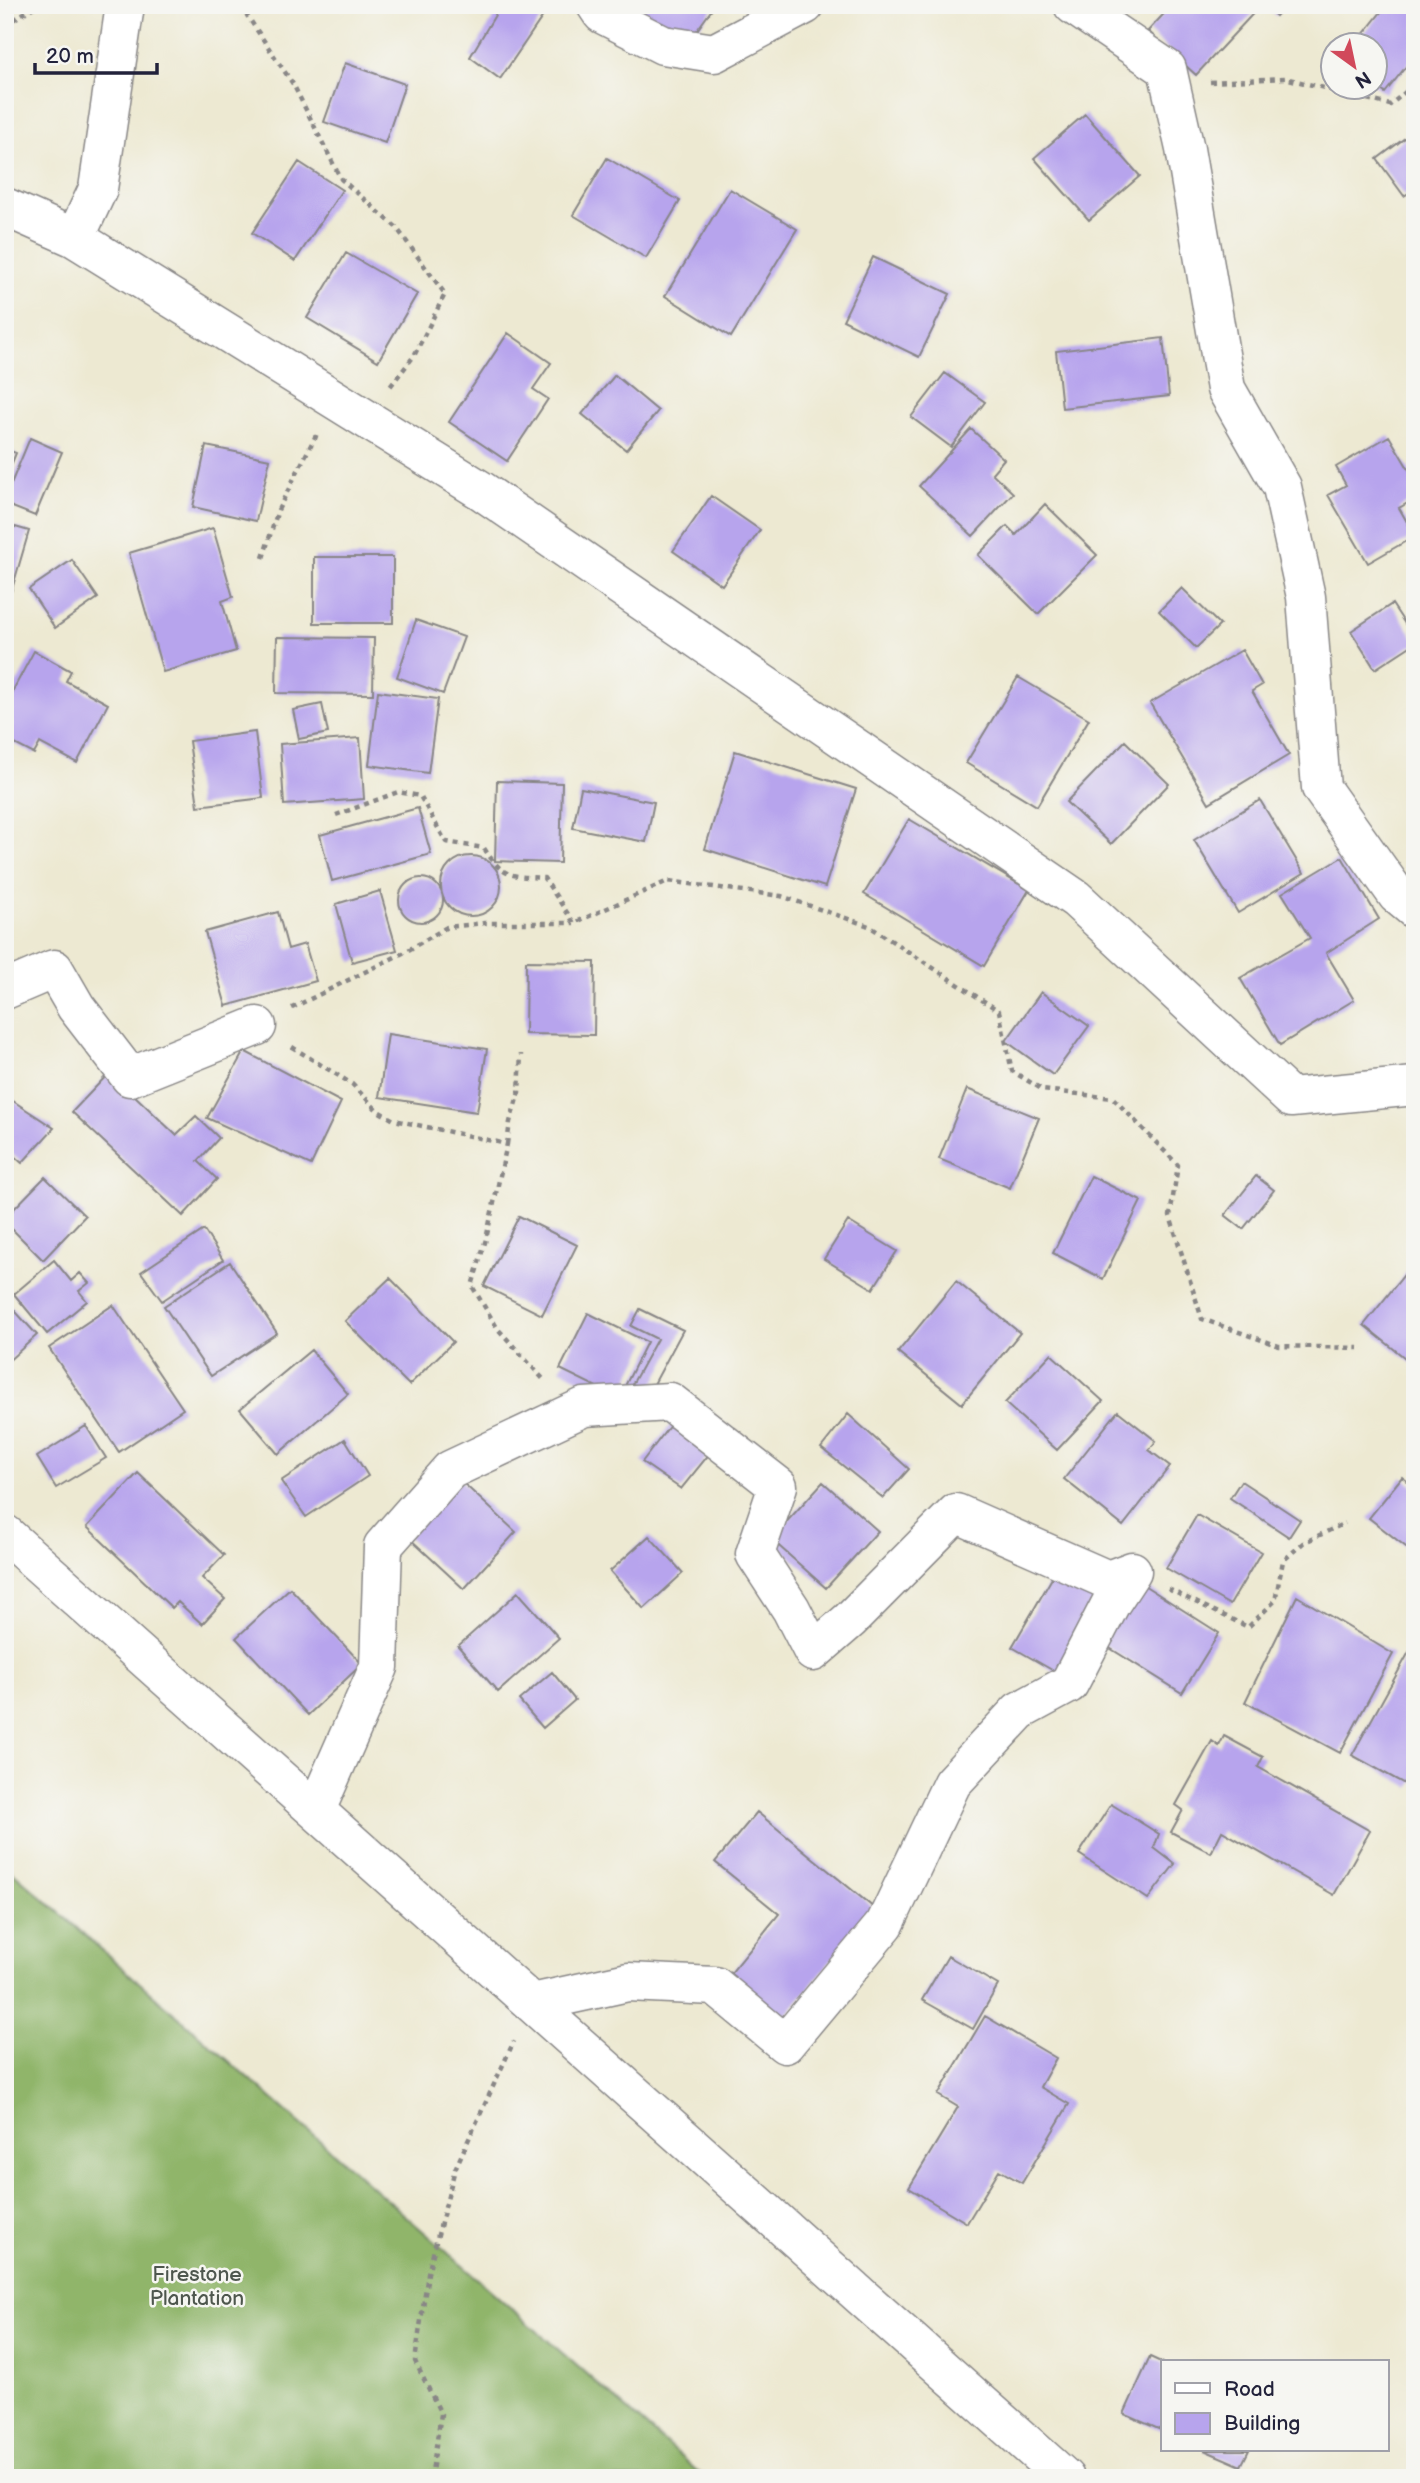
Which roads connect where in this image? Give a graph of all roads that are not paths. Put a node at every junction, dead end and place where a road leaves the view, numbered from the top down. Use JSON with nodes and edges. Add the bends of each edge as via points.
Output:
{"nodes":[{"id":1,"x":125,"y":5,"type":"edge"},
{"id":2,"x":596,"y":5,"type":"edge"},
{"id":3,"x":805,"y":5,"type":"edge"},
{"id":4,"x":1073,"y":5,"type":"edge"},
{"id":5,"x":5,"y":207,"type":"edge"},
{"id":6,"x":75,"y":238,"type":"junction"},
{"id":7,"x":1415,"y":910,"type":"edge"},
{"id":8,"x":5,"y":990,"type":"edge"},
{"id":9,"x":257,"y":1026,"type":"road end"},
{"id":10,"x":1415,"y":1086,"type":"edge"},
{"id":11,"x":5,"y":1534,"type":"edge"},
{"id":12,"x":316,"y":1810,"type":"junction"},
{"id":13,"x":531,"y":2003,"type":"junction"},
{"id":14,"x":1065,"y":2478,"type":"edge"}],
"edges":[{"from":1,"to":6,"type":"street","via":[[98,189]]},
{"from":2,"to":3,"type":"street","via":[[602,14],[663,45],[714,53]]},
{"from":4,"to":7,"type":"street","via":[[1167,69],[1226,389],[1282,487],[1306,597],[1321,788],[1397,895]]},
{"from":5,"to":6,"type":"street"},
{"from":6,"to":10,"type":"street","via":[[482,491],[1076,899],[1291,1098]]},
{"from":8,"to":9,"type":"street","via":[[54,969],[76,1007],[130,1077]]},
{"from":11,"to":12,"type":"street"},
{"from":12,"to":13,"type":"street"},
{"from":12,"to":13,"type":"street","via":[[379,1667],[383,1546],[450,1470],[584,1407],[670,1402],[778,1486],[755,1554],[813,1653],[956,1513],[1108,1580],[1132,1571],[1069,1684],[1019,1711],[952,1783],[885,1924],[785,2044],[715,1986],[628,1982]]},
{"from":13,"to":14,"type":"street"}]}
